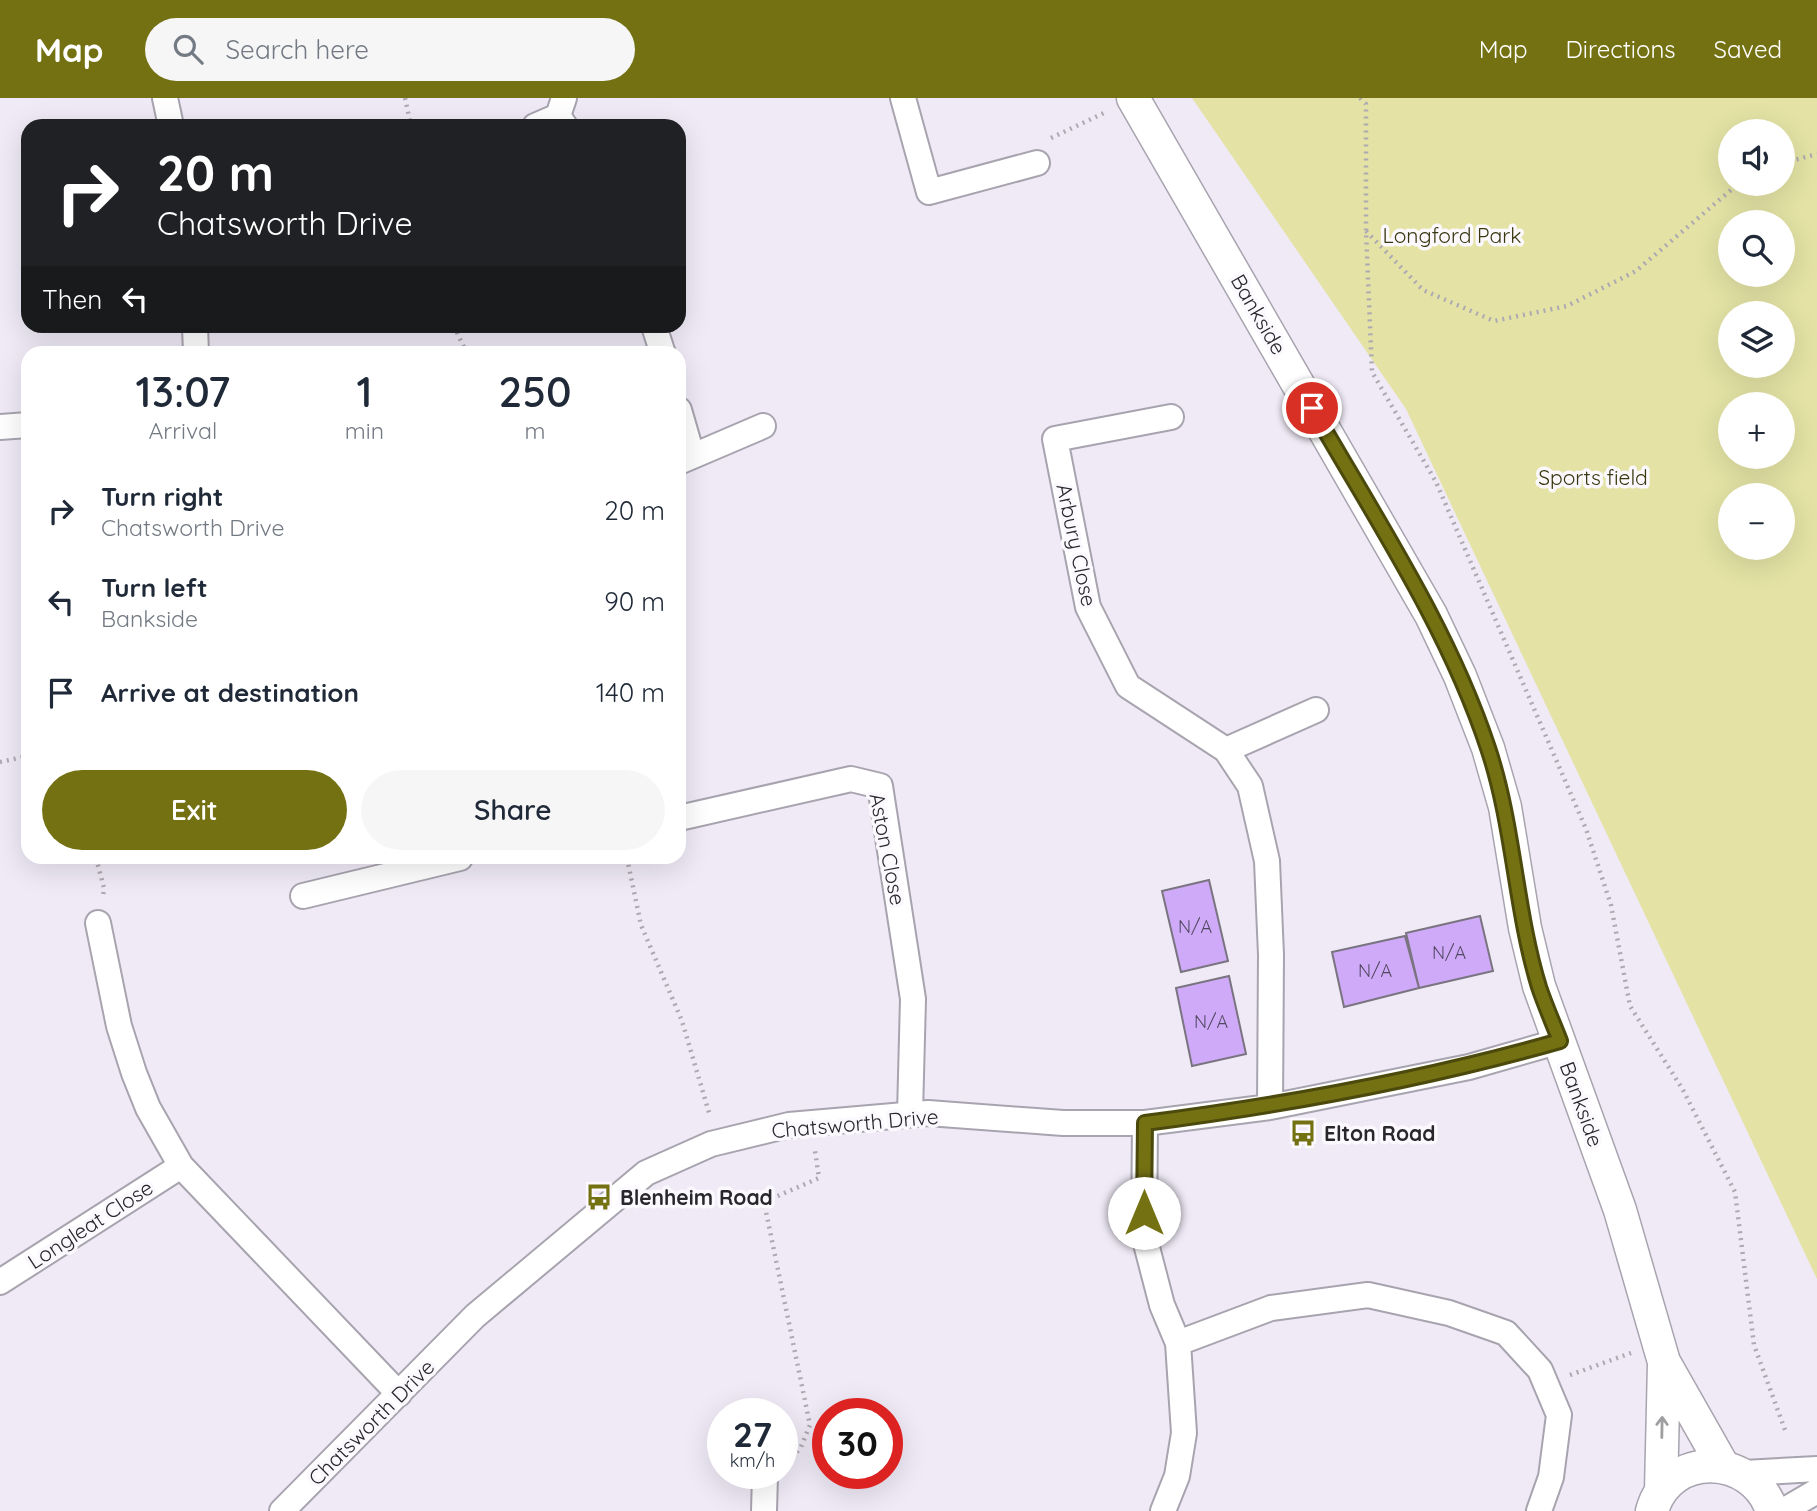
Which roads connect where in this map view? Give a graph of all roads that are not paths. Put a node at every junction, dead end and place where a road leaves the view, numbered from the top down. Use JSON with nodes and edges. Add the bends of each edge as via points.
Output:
{"nodes":[{"id":1,"x":165,"y":98,"type":"edge"},
{"id":2,"x":903,"y":98,"type":"edge"},
{"id":3,"x":1133,"y":99,"type":"edge"},
{"id":4,"x":170,"y":119,"type":"edge"},
{"id":5,"x":1037,"y":163,"type":"road end"},
{"id":6,"x":1171,"y":417,"type":"dead end"},
{"id":7,"x":21,"y":426,"type":"edge"},
{"id":8,"x":762,"y":426,"type":"dead end"},
{"id":9,"x":0,"y":427,"type":"edge"},
{"id":10,"x":686,"y":458,"type":"edge"},
{"id":11,"x":1316,"y":710,"type":"dead end"},
{"id":12,"x":1226,"y":750,"type":"junction"},
{"id":13,"x":686,"y":816,"type":"edge"},
{"id":14,"x":435,"y":864,"type":"edge"},
{"id":15,"x":303,"y":896,"type":"dead end"},
{"id":16,"x":98,"y":923,"type":"road end"},
{"id":17,"x":1560,"y":1041,"type":"junction"},
{"id":18,"x":1270,"y":1107,"type":"junction"},
{"id":19,"x":910,"y":1114,"type":"junction"},
{"id":20,"x":1145,"y":1123,"type":"junction"},
{"id":21,"x":181,"y":1166,"type":"junction"},
{"id":22,"x":0,"y":1282,"type":"edge"},
{"id":23,"x":1178,"y":1343,"type":"junction"},
{"id":24,"x":1661,"y":1353,"type":"junction"},
{"id":25,"x":399,"y":1394,"type":"junction"},
{"id":26,"x":1817,"y":1469,"type":"edge"},
{"id":27,"x":1733,"y":1470,"type":"junction"},
{"id":28,"x":770,"y":1489,"type":"edge"},
{"id":29,"x":1817,"y":1491,"type":"edge"},
{"id":30,"x":1656,"y":1501,"type":"edge"},
{"id":31,"x":282,"y":1511,"type":"edge"},
{"id":32,"x":764,"y":1511,"type":"edge"},
{"id":33,"x":1163,"y":1511,"type":"edge"},
{"id":34,"x":1539,"y":1511,"type":"edge"},
{"id":35,"x":1772,"y":1511,"type":"edge"},
{"id":36,"x":1783,"y":1511,"type":"edge"}],
"edges":[{"from":1,"to":4,"type":"street"},
{"from":2,"to":5,"type":"street","via":[[929,192]]},
{"from":3,"to":17,"type":"street","name":"Bankside","via":[[1424,603],[1460,676],[1505,807],[1525,928],[1539,986]]},
{"from":6,"to":12,"type":"street","name":"Arbury Close","via":[[1055,439],[1088,607],[1128,686]]},
{"from":7,"to":9,"type":"street"},
{"from":8,"to":10,"type":"street"},
{"from":11,"to":12,"type":"street"},
{"from":12,"to":18,"type":"street","name":"Arbury Close","via":[[1250,786],[1267,861]]},
{"from":13,"to":19,"type":"street","name":"Aston Close","via":[[850,779],[880,786],[913,999]]},
{"from":14,"to":15,"type":"street"},
{"from":16,"to":21,"type":"street","via":[[119,1027],[134,1073]]},
{"from":17,"to":18,"type":"street","name":"Chatsworth Drive","via":[[1468,1067]]},
{"from":17,"to":24,"type":"street","name":"Bankside","via":[[1620,1210]]},
{"from":18,"to":20,"type":"street","name":"Chatsworth Drive"},
{"from":19,"to":20,"type":"street","name":"Chatsworth Drive"},
{"from":19,"to":25,"type":"street","name":"Chatsworth Drive","via":[[789,1125],[718,1142],[646,1173],[475,1316]]},
{"from":20,"to":23,"type":"street","via":[[1144,1236]]},
{"from":21,"to":22,"type":"street","name":"Longleat Close"},
{"from":21,"to":25,"type":"street"},
{"from":23,"to":33,"type":"street","via":[[1184,1433],[1177,1476]]},
{"from":23,"to":34,"type":"street","via":[[1271,1308],[1368,1295],[1449,1313],[1506,1333],[1540,1370],[1559,1415],[1551,1478]]},
{"from":24,"to":27,"type":"street","name":"Bankside"},
{"from":30,"to":24,"type":"street","name":"Bankside","one_way":true},
{"from":25,"to":31,"type":"street","name":"Chatsworth Drive"},
{"from":26,"to":27,"type":"street"},
{"from":27,"to":30,"type":"street","via":[[1706,1465],[1689,1469],[1673,1478]]},
{"from":27,"to":35,"type":"street","name":"Bankside","via":[[1758,1485]]},
{"from":28,"to":32,"type":"street"},
{"from":29,"to":36,"type":"street"}]}
